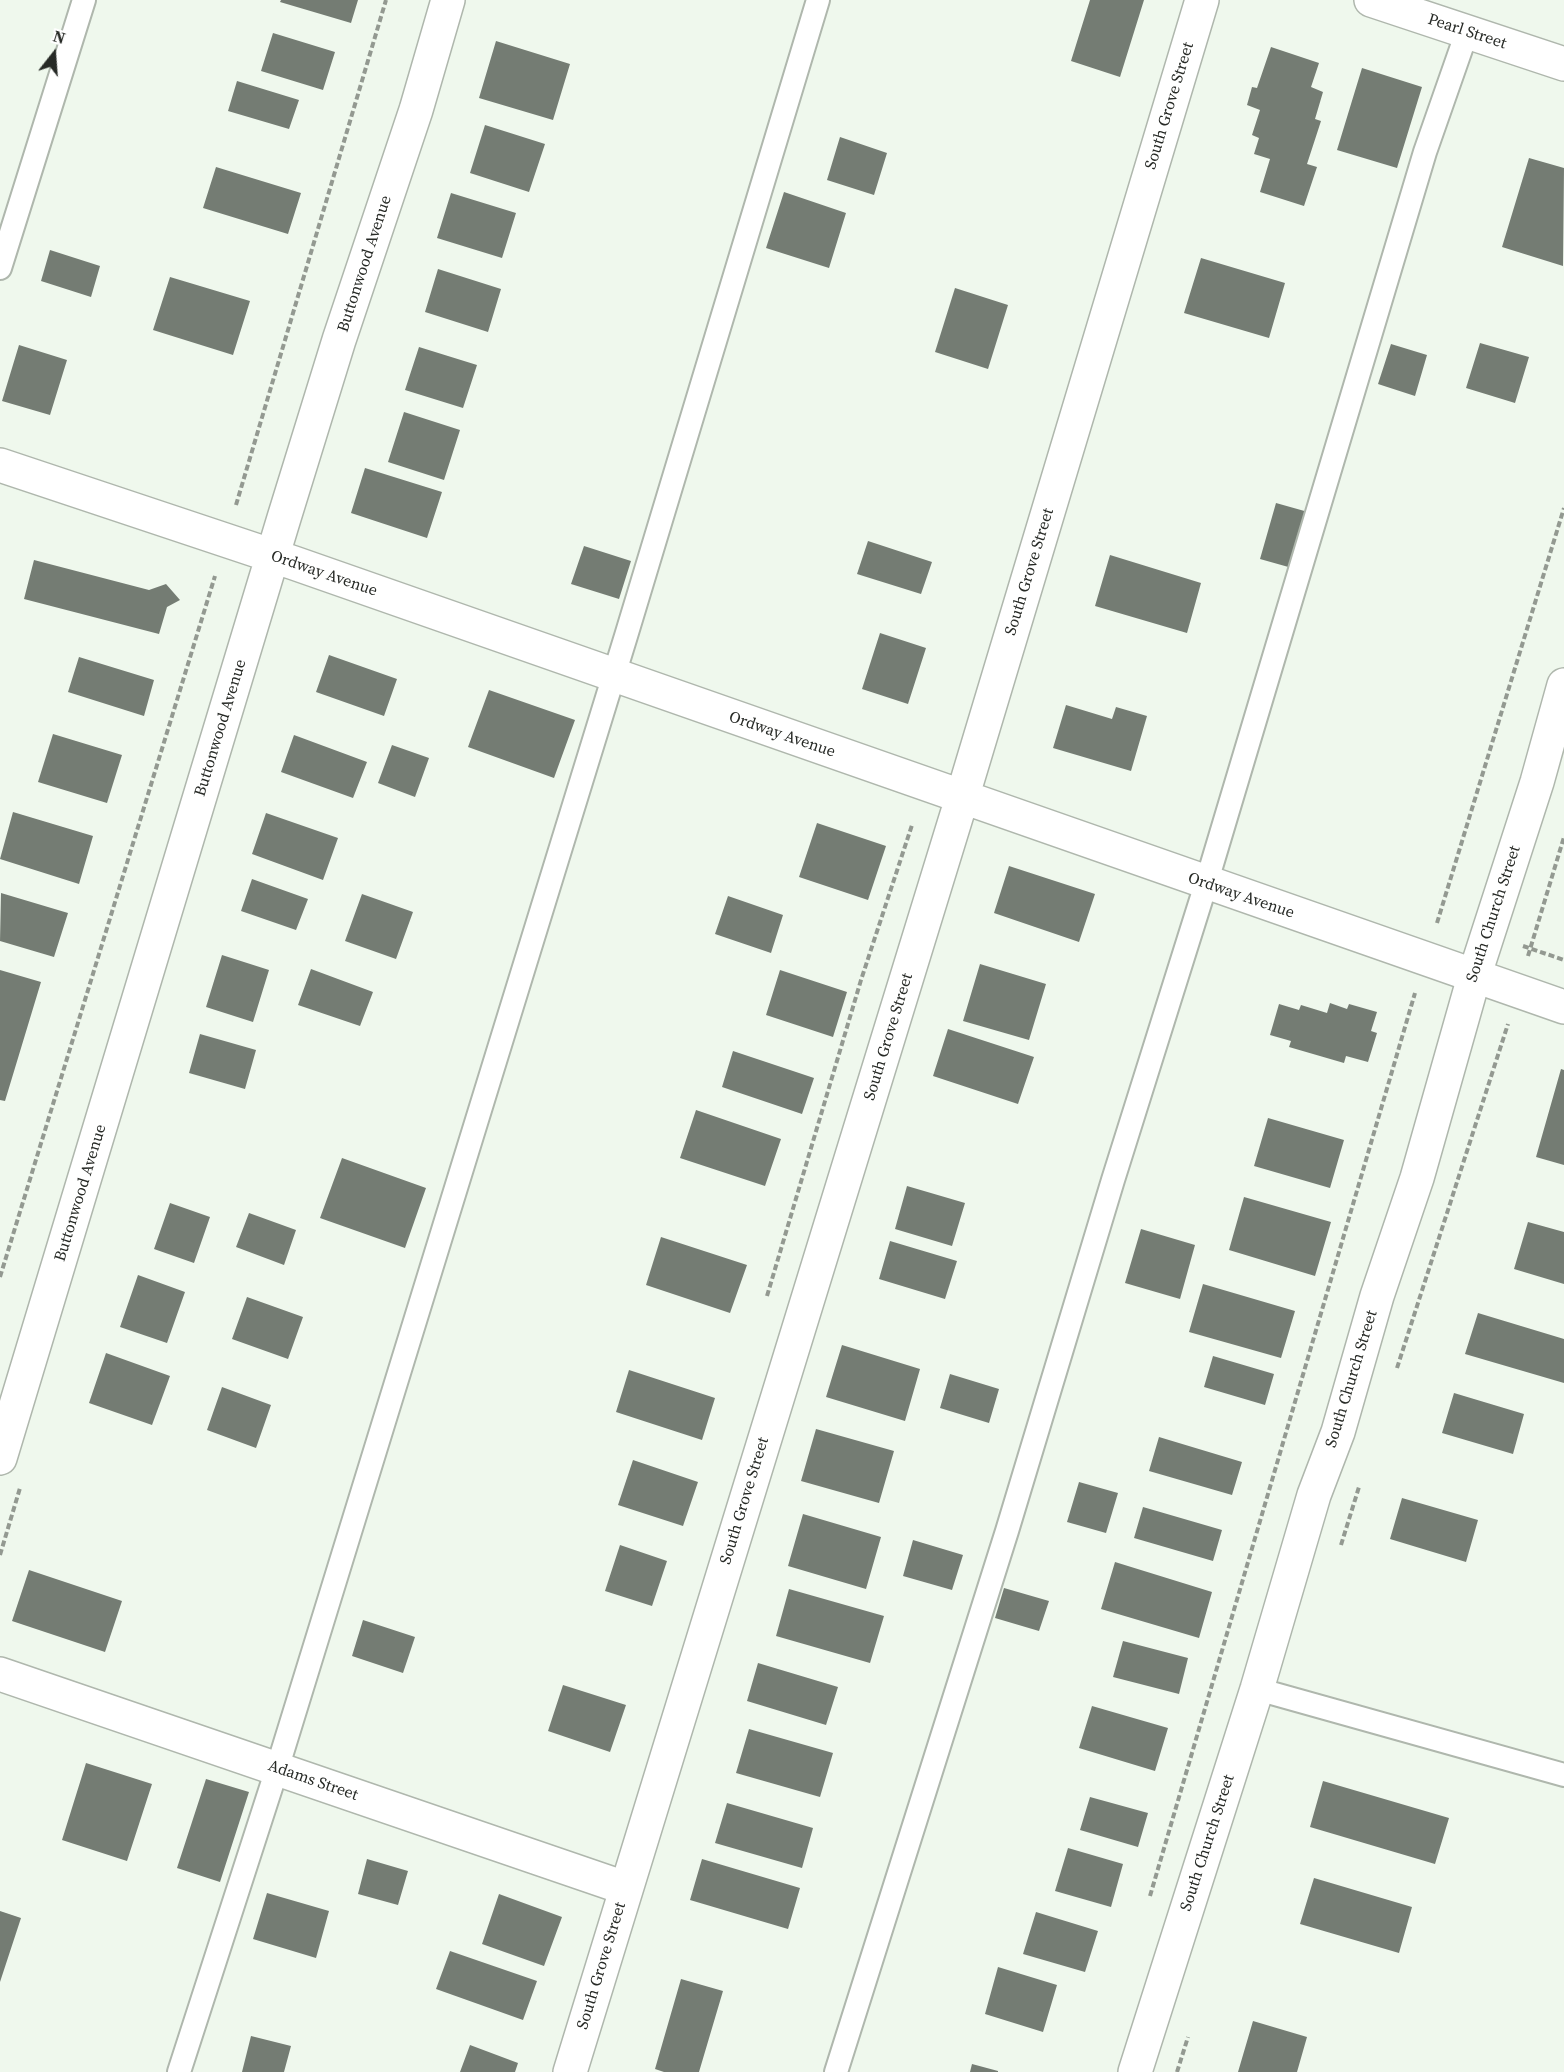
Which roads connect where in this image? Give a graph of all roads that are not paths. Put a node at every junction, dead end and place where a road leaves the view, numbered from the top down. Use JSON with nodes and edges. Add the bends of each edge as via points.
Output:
{"nodes":[{"id":1,"x":84,"y":0,"type":"edge"},
{"id":2,"x":448,"y":0,"type":"edge"},
{"id":3,"x":818,"y":0,"type":"edge"},
{"id":4,"x":1202,"y":0,"type":"edge"},
{"id":5,"x":1371,"y":0,"type":"edge"},
{"id":6,"x":1467,"y":32,"type":"junction"},
{"id":7,"x":1564,"y":64,"type":"edge"},
{"id":8,"x":0,"y":268,"type":"edge"},
{"id":9,"x":0,"y":465,"type":"edge"},
{"id":10,"x":273,"y":556,"type":"junction"},
{"id":11,"x":614,"y":675,"type":"junction"},
{"id":12,"x":1564,"y":685,"type":"edge"},
{"id":13,"x":962,"y":798,"type":"junction"},
{"id":14,"x":1206,"y":884,"type":"junction"},
{"id":15,"x":1474,"y":977,"type":"junction"},
{"id":16,"x":1564,"y":1007,"type":"edge"},
{"id":17,"x":0,"y":1458,"type":"edge"},
{"id":18,"x":0,"y":1674,"type":"edge"},
{"id":19,"x":1257,"y":1689,"type":"junction"},
{"id":20,"x":277,"y":1769,"type":"junction"},
{"id":21,"x":1564,"y":1775,"type":"edge"},
{"id":22,"x":625,"y":1888,"type":"junction"},
{"id":23,"x":178,"y":2072,"type":"edge"},
{"id":24,"x":570,"y":2072,"type":"edge"},
{"id":25,"x":836,"y":2072,"type":"edge"},
{"id":26,"x":1136,"y":2072,"type":"edge"}],
"edges":[{"from":1,"to":8,"type":"lane"},
{"from":2,"to":10,"type":"street","name":"Buttonwood Avenue"},
{"from":3,"to":11,"type":"lane"},
{"from":4,"to":13,"type":"street","name":"South Grove Street"},
{"from":5,"to":6,"type":"street","name":"Pearl Street"},
{"from":6,"to":7,"type":"street","name":"Pearl Street"},
{"from":6,"to":14,"type":"lane","via":[[1422,163]]},
{"from":9,"to":10,"type":"street","name":"Ordway Avenue"},
{"from":10,"to":11,"type":"street","name":"Ordway Avenue"},
{"from":10,"to":17,"type":"street","name":"Buttonwood Avenue"},
{"from":11,"to":13,"type":"street","name":"Ordway Avenue"},
{"from":11,"to":20,"type":"lane"},
{"from":12,"to":15,"type":"street","name":"South Church Street"},
{"from":13,"to":14,"type":"street","name":"Ordway Avenue"},
{"from":13,"to":22,"type":"street","name":"South Grove Street"},
{"from":14,"to":15,"type":"street","name":"Ordway Avenue"},
{"from":14,"to":25,"type":"lane"},
{"from":15,"to":16,"type":"street","name":"Ordway Avenue"},
{"from":15,"to":19,"type":"street","name":"South Church Street","via":[[1418,1178],[1377,1296],[1338,1432],[1314,1495]]},
{"from":18,"to":20,"type":"street","name":"Adams Street"},
{"from":19,"to":21,"type":"lane"},
{"from":19,"to":26,"type":"street","name":"South Church Street"},
{"from":20,"to":22,"type":"street","name":"Adams Street"},
{"from":20,"to":23,"type":"lane"},
{"from":22,"to":24,"type":"street","name":"South Grove Street"}]}
